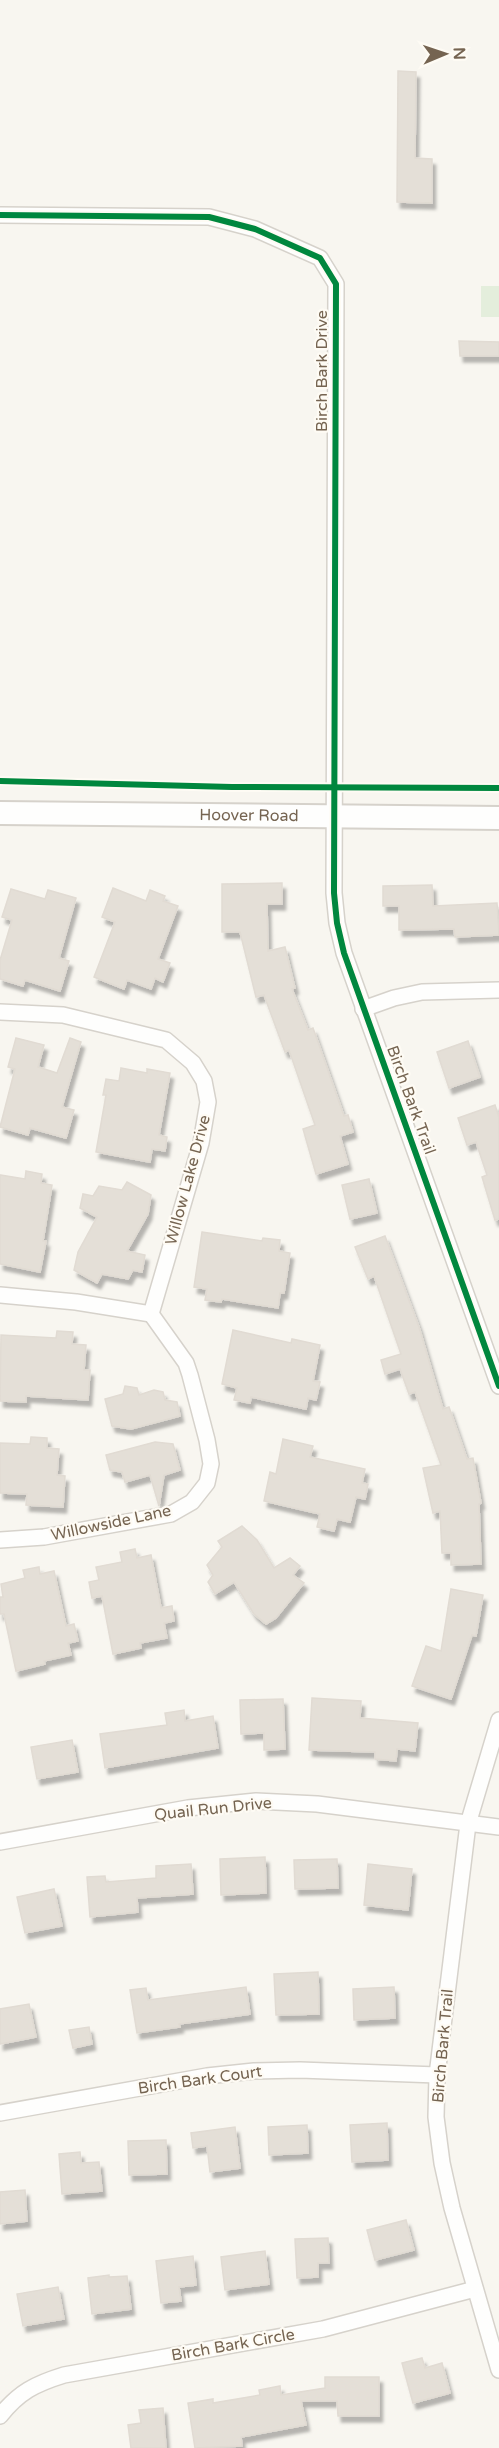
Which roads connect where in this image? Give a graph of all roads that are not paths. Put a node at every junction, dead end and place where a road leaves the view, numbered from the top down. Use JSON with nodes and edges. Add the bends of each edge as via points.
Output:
{"nodes":[{"id":1,"x":0,"y":215,"type":"edge"},
{"id":2,"x":0,"y":813,"type":"edge"},
{"id":3,"x":334,"y":816,"type":"junction"},
{"id":4,"x":499,"y":818,"type":"edge"},
{"id":5,"x":499,"y":990,"type":"edge"},
{"id":6,"x":363,"y":1009,"type":"junction"},
{"id":7,"x":0,"y":1012,"type":"edge"},
{"id":8,"x":0,"y":1295,"type":"edge"},
{"id":9,"x":151,"y":1314,"type":"junction"},
{"id":10,"x":499,"y":1386,"type":"edge"},
{"id":11,"x":0,"y":1540,"type":"edge"},
{"id":12,"x":499,"y":1720,"type":"edge"},
{"id":13,"x":468,"y":1824,"type":"junction"},
{"id":14,"x":499,"y":1827,"type":"edge"},
{"id":15,"x":0,"y":1842,"type":"edge"},
{"id":16,"x":437,"y":2075,"type":"junction"},
{"id":17,"x":0,"y":2113,"type":"edge"},
{"id":18,"x":475,"y":2289,"type":"junction"},
{"id":19,"x":499,"y":2370,"type":"edge"},
{"id":20,"x":0,"y":2416,"type":"edge"}],
"edges":[{"from":1,"to":3,"type":"street","name":"Birch Bark Drive","via":[[209,217],[255,229],[320,258],[336,284]]},
{"from":2,"to":3,"type":"main road","name":"Hoover Road"},
{"from":3,"to":4,"type":"main road","name":"Hoover Road"},
{"from":3,"to":6,"type":"street","name":"Birch Bark Trail","via":[[337,923]]},
{"from":5,"to":6,"type":"street","via":[[422,992]]},
{"from":6,"to":10,"type":"street","name":"Birch Bark Trail"},
{"from":7,"to":9,"type":"street","name":"Willow Lake Drive","via":[[63,1015],[166,1040],[193,1063],[204,1081],[208,1102],[201,1143]]},
{"from":8,"to":9,"type":"street"},
{"from":9,"to":11,"type":"street","name":"Willowside Lane","via":[[186,1363],[190,1375],[211,1464],[207,1483],[192,1502],[171,1514],[44,1537]]},
{"from":12,"to":13,"type":"street","name":"Birch Bark Trail"},
{"from":13,"to":14,"type":"street","name":"Quail Run Drive"},
{"from":13,"to":15,"type":"street","name":"Quail Run Drive","via":[[317,1804],[256,1801],[188,1808]]},
{"from":13,"to":16,"type":"street","name":"Birch Bark Trail"},
{"from":16,"to":17,"type":"street","name":"Birch Bark Court","via":[[254,2071]]},
{"from":16,"to":18,"type":"street","name":"Birch Bark Trail","via":[[436,2117],[442,2163]]},
{"from":18,"to":19,"type":"street","name":"Birch Bark Trail"},
{"from":18,"to":20,"type":"street","name":"Birch Bark Circle","via":[[323,2329],[64,2375],[29,2389]]}]}
